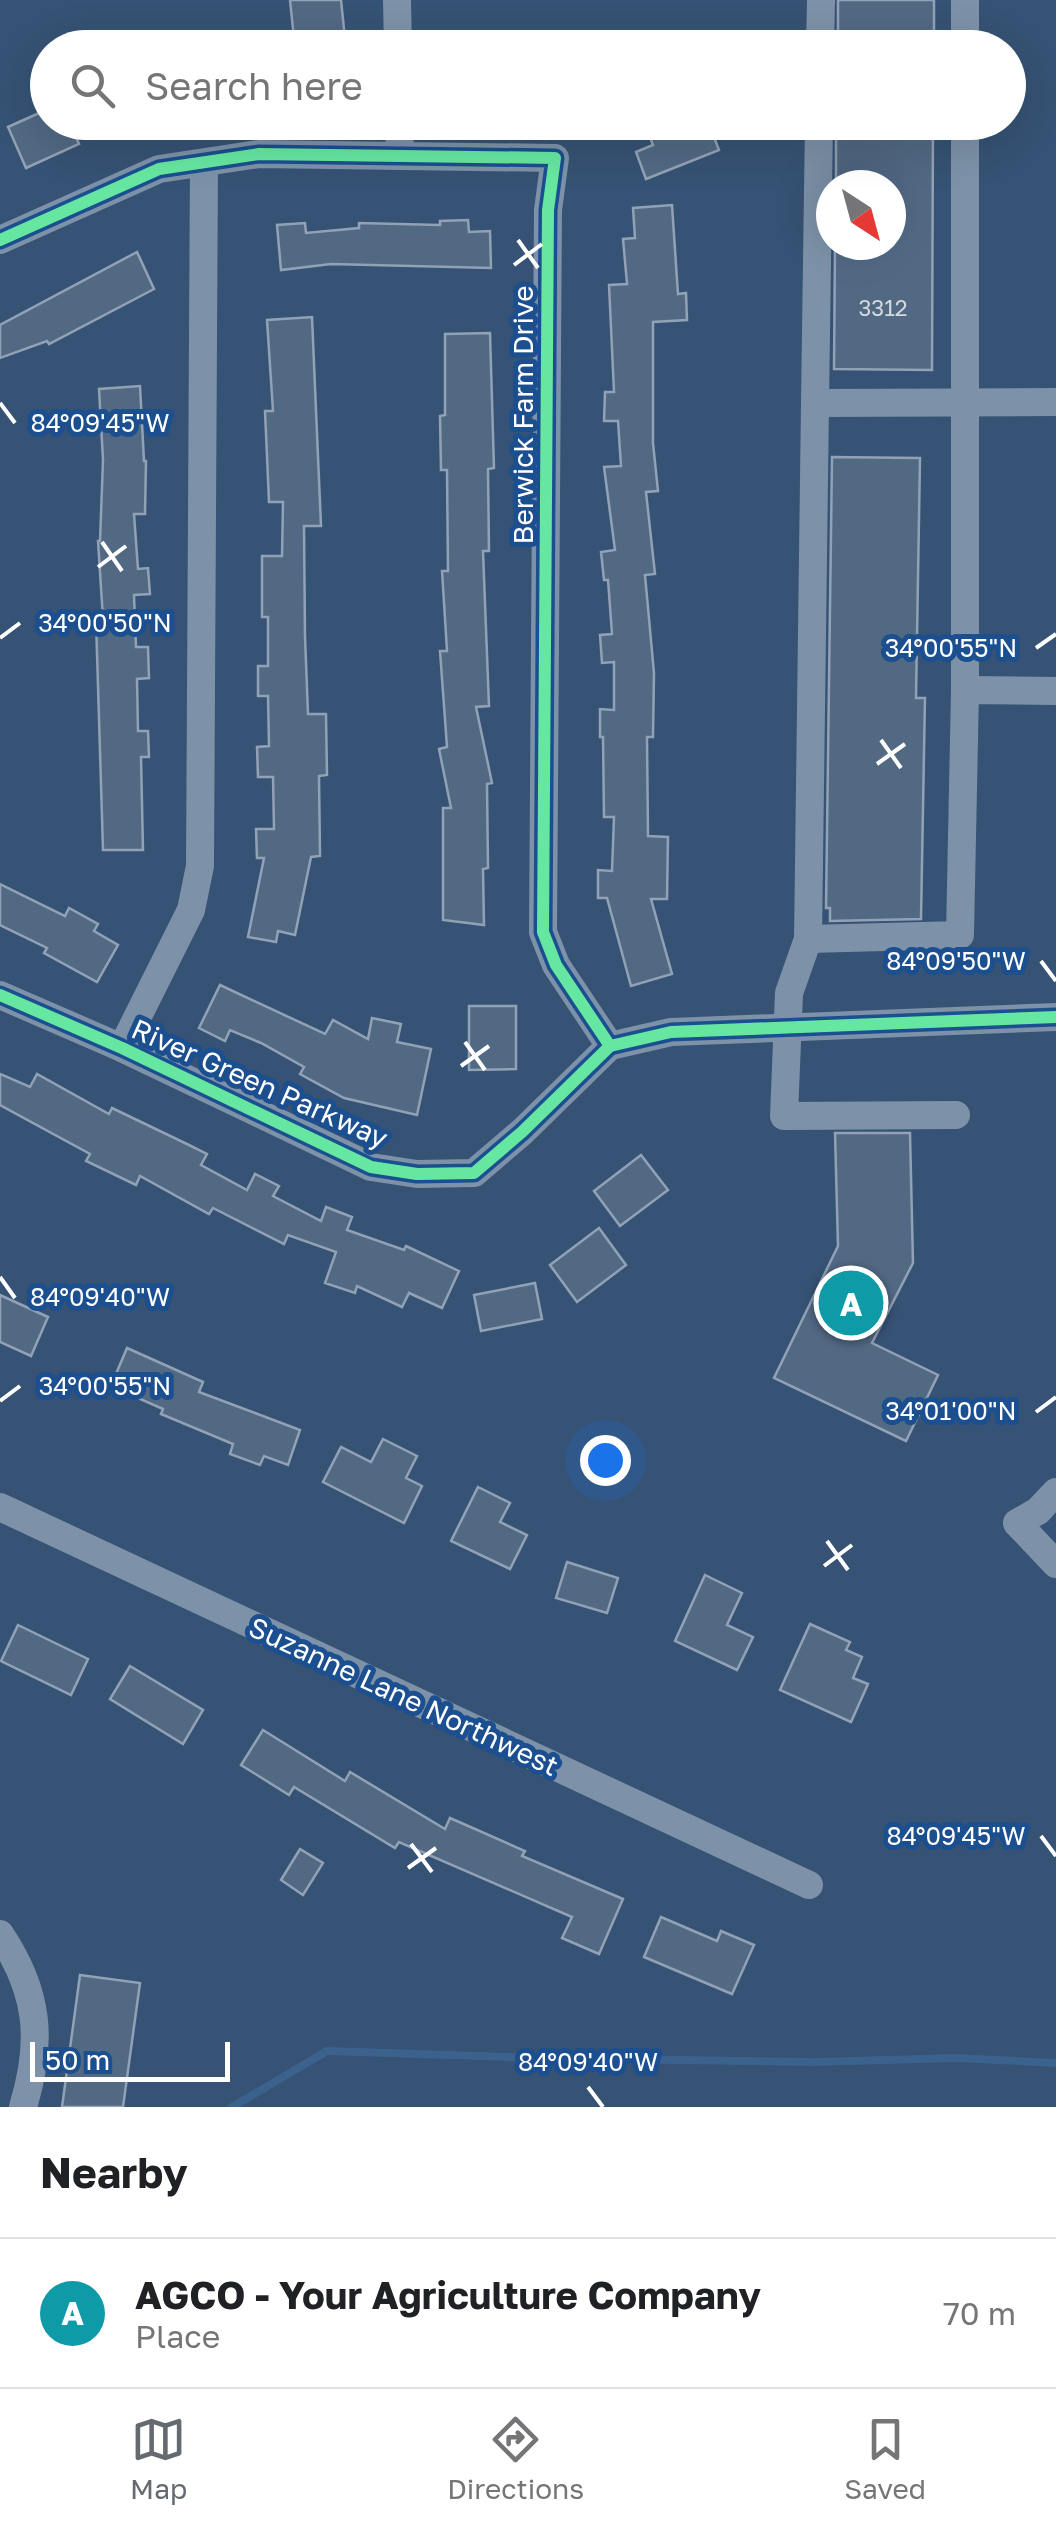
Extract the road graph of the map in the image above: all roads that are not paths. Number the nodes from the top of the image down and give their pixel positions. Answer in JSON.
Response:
{"nodes":[{"id":1,"x":397,"y":0,"type":"edge"},
{"id":2,"x":821,"y":0,"type":"edge"},
{"id":3,"x":965,"y":0,"type":"edge"},
{"id":4,"x":398,"y":30,"type":"edge"},
{"id":5,"x":820,"y":30,"type":"edge"},
{"id":6,"x":965,"y":30,"type":"edge"},
{"id":7,"x":400,"y":140,"type":"edge"},
{"id":8,"x":819,"y":140,"type":"edge"},
{"id":9,"x":965,"y":140,"type":"edge"},
{"id":10,"x":400,"y":155,"type":"junction"},
{"id":11,"x":204,"y":164,"type":"junction"},
{"id":12,"x":0,"y":240,"type":"edge"},
{"id":13,"x":965,"y":401,"type":"junction"},
{"id":14,"x":814,"y":402,"type":"junction"},
{"id":15,"x":1056,"y":402,"type":"edge"},
{"id":16,"x":965,"y":690,"type":"junction"},
{"id":17,"x":1056,"y":691,"type":"edge"},
{"id":18,"x":808,"y":939,"type":"junction"},
{"id":19,"x":0,"y":995,"type":"edge"},
{"id":20,"x":1056,"y":1017,"type":"edge"},
{"id":21,"x":786,"y":1026,"type":"junction"},
{"id":22,"x":610,"y":1046,"type":"junction"},
{"id":23,"x":122,"y":1048,"type":"junction"},
{"id":24,"x":956,"y":1115,"type":"dead end"},
{"id":25,"x":1056,"y":1492,"type":"edge"},
{"id":26,"x":0,"y":1507,"type":"edge"},
{"id":27,"x":1056,"y":1564,"type":"edge"},
{"id":28,"x":809,"y":1885,"type":"dead end"},
{"id":29,"x":0,"y":1934,"type":"edge"},
{"id":30,"x":22,"y":2107,"type":"edge"}],
"edges":[{"from":1,"to":4,"type":"street"},
{"from":2,"to":5,"type":"street"},
{"from":3,"to":6,"type":"street"},
{"from":7,"to":10,"type":"street"},
{"from":8,"to":14,"type":"street"},
{"from":9,"to":13,"type":"street"},
{"from":10,"to":11,"type":"street","name":"Berwick Farm Drive"},
{"from":10,"to":22,"type":"street","name":"Berwick Farm Drive"},
{"from":11,"to":12,"type":"street","name":"Berwick Farm Drive"},
{"from":11,"to":23,"type":"street"},
{"from":13,"to":14,"type":"street"},
{"from":13,"to":15,"type":"street"},
{"from":13,"to":16,"type":"street"},
{"from":14,"to":18,"type":"street"},
{"from":16,"to":17,"type":"street"},
{"from":16,"to":18,"type":"street"},
{"from":18,"to":21,"type":"street"},
{"from":19,"to":23,"type":"street","name":"River Green Parkway"},
{"from":20,"to":21,"type":"street"},
{"from":21,"to":22,"type":"street"},
{"from":21,"to":24,"type":"street"},
{"from":22,"to":23,"type":"street","name":"River Green Parkway"},
{"from":25,"to":27,"type":"street"},
{"from":26,"to":28,"type":"street","name":"Suzanne Lane Northwest"},
{"from":29,"to":30,"type":"street"}]}
